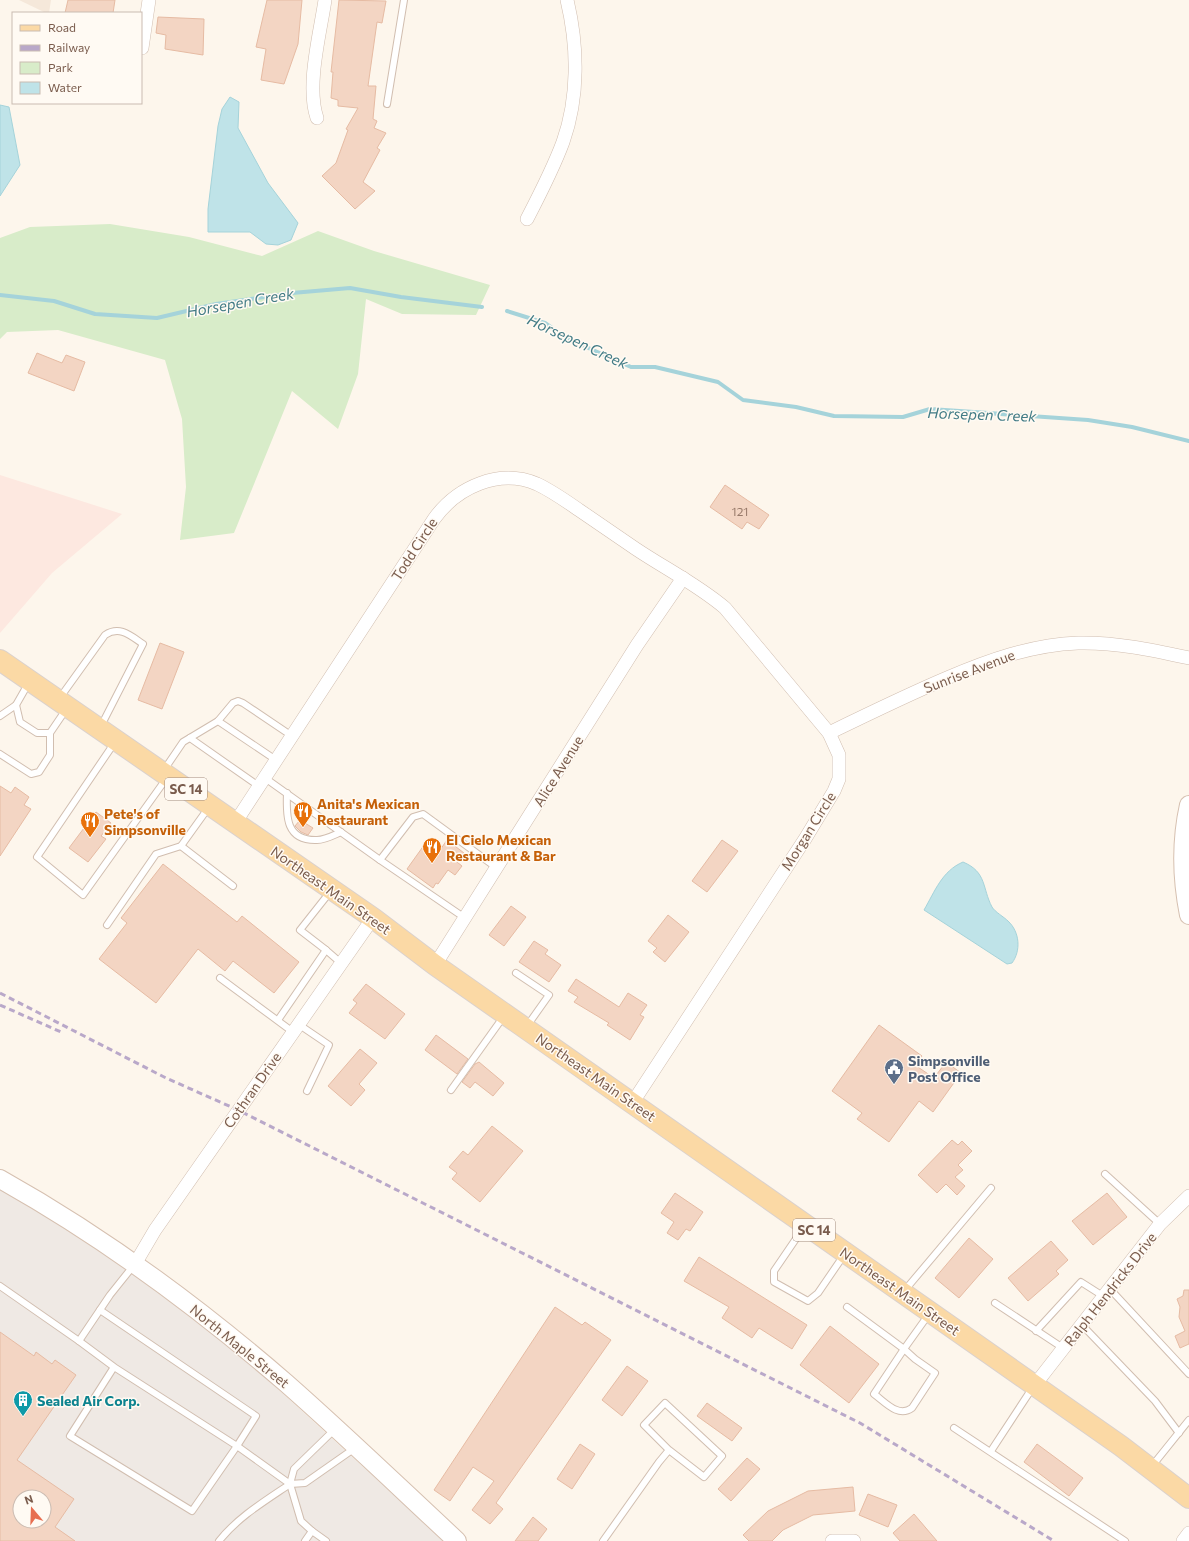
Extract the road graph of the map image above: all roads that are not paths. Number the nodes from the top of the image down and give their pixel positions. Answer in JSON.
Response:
{"nodes":[{"id":1,"x":149,"y":0,"type":"edge"},
{"id":2,"x":325,"y":0,"type":"edge"},
{"id":3,"x":404,"y":0,"type":"edge"},
{"id":4,"x":567,"y":0,"type":"edge"},
{"id":5,"x":142,"y":48,"type":"dead end"},
{"id":6,"x":387,"y":104,"type":"dead end"},
{"id":7,"x":317,"y":118,"type":"dead end"},
{"id":8,"x":527,"y":219,"type":"dead end"},
{"id":9,"x":683,"y":578,"type":"junction"},
{"id":10,"x":1189,"y":658,"type":"edge"},
{"id":11,"x":0,"y":660,"type":"edge"},
{"id":12,"x":30,"y":681,"type":"junction"},
{"id":13,"x":63,"y":704,"type":"junction"},
{"id":14,"x":16,"y":705,"type":"junction"},
{"id":15,"x":0,"y":716,"type":"edge"},
{"id":16,"x":218,"y":721,"type":"junction"},
{"id":17,"x":100,"y":729,"type":"junction"},
{"id":18,"x":50,"y":733,"type":"junction"},
{"id":19,"x":829,"y":733,"type":"junction"},
{"id":20,"x":292,"y":736,"type":"junction"},
{"id":21,"x":190,"y":738,"type":"junction"},
{"id":22,"x":116,"y":741,"type":"junction"},
{"id":23,"x":0,"y":754,"type":"edge"},
{"id":24,"x":277,"y":760,"type":"junction"},
{"id":25,"x":165,"y":775,"type":"junction"},
{"id":26,"x":263,"y":783,"type":"junction"},
{"id":27,"x":287,"y":793,"type":"junction"},
{"id":28,"x":210,"y":806,"type":"junction"},
{"id":29,"x":1189,"y":806,"type":"edge"},
{"id":30,"x":235,"y":823,"type":"junction"},
{"id":31,"x":341,"y":832,"type":"junction"},
{"id":32,"x":181,"y":846,"type":"junction"},
{"id":33,"x":380,"y":860,"type":"junction"},
{"id":34,"x":497,"y":868,"type":"junction"},
{"id":35,"x":233,"y":886,"type":"dead end"},
{"id":36,"x":331,"y":891,"type":"junction"},
{"id":37,"x":1189,"y":916,"type":"edge"},
{"id":38,"x":373,"y":918,"type":"junction"},
{"id":39,"x":465,"y":918,"type":"junction"},
{"id":40,"x":107,"y":925,"type":"dead end"},
{"id":41,"x":326,"y":950,"type":"junction"},
{"id":42,"x":341,"y":962,"type":"junction"},
{"id":43,"x":436,"y":965,"type":"junction"},
{"id":44,"x":516,"y":973,"type":"dead end"},
{"id":45,"x":220,"y":978,"type":"dead end"},
{"id":46,"x":506,"y":1013,"type":"junction"},
{"id":47,"x":278,"y":1020,"type":"junction"},
{"id":48,"x":526,"y":1027,"type":"junction"},
{"id":49,"x":296,"y":1028,"type":"junction"},
{"id":50,"x":451,"y":1090,"type":"dead end"},
{"id":51,"x":307,"y":1091,"type":"dead end"},
{"id":52,"x":632,"y":1102,"type":"junction"},
{"id":53,"x":1105,"y":1174,"type":"dead end"},
{"id":54,"x":0,"y":1179,"type":"edge"},
{"id":55,"x":990,"y":1188,"type":"dead end"},
{"id":56,"x":1189,"y":1196,"type":"edge"},
{"id":57,"x":806,"y":1224,"type":"junction"},
{"id":58,"x":1160,"y":1224,"type":"junction"},
{"id":59,"x":846,"y":1252,"type":"junction"},
{"id":60,"x":135,"y":1264,"type":"junction"},
{"id":61,"x":0,"y":1286,"type":"edge"},
{"id":62,"x":1106,"y":1292,"type":"junction"},
{"id":63,"x":903,"y":1293,"type":"junction"},
{"id":64,"x":996,"y":1303,"type":"dead end"},
{"id":65,"x":847,"y":1307,"type":"dead end"},
{"id":66,"x":100,"y":1310,"type":"junction"},
{"id":67,"x":930,"y":1312,"type":"junction"},
{"id":68,"x":1082,"y":1325,"type":"junction"},
{"id":69,"x":1036,"y":1331,"type":"junction"},
{"id":70,"x":79,"y":1341,"type":"junction"},
{"id":71,"x":904,"y":1348,"type":"junction"},
{"id":72,"x":1064,"y":1348,"type":"junction"},
{"id":73,"x":114,"y":1367,"type":"junction"},
{"id":74,"x":1189,"y":1374,"type":"edge"},
{"id":75,"x":1034,"y":1386,"type":"junction"},
{"id":76,"x":1189,"y":1420,"type":"edge"},
{"id":77,"x":954,"y":1428,"type":"dead end"},
{"id":78,"x":336,"y":1429,"type":"junction"},
{"id":79,"x":1179,"y":1433,"type":"junction"},
{"id":80,"x":237,"y":1446,"type":"junction"},
{"id":81,"x":356,"y":1448,"type":"junction"},
{"id":82,"x":669,"y":1450,"type":"junction"},
{"id":83,"x":991,"y":1451,"type":"junction"},
{"id":84,"x":1150,"y":1468,"type":"junction"},
{"id":85,"x":290,"y":1484,"type":"junction"},
{"id":86,"x":1189,"y":1498,"type":"edge"},
{"id":87,"x":312,"y":1531,"type":"junction"},
{"id":88,"x":1189,"y":1533,"type":"edge"},
{"id":89,"x":219,"y":1541,"type":"edge"},
{"id":90,"x":305,"y":1541,"type":"edge"},
{"id":91,"x":326,"y":1541,"type":"edge"},
{"id":92,"x":457,"y":1541,"type":"edge"},
{"id":93,"x":603,"y":1541,"type":"edge"},
{"id":94,"x":832,"y":1541,"type":"edge"},
{"id":95,"x":854,"y":1541,"type":"edge"},
{"id":96,"x":1124,"y":1541,"type":"edge"},
{"id":97,"x":1183,"y":1541,"type":"edge"}],
"edges":[{"from":1,"to":5,"type":"street"},
{"from":2,"to":7,"type":"street"},
{"from":3,"to":6,"type":"lane"},
{"from":4,"to":8,"type":"street"},
{"from":9,"to":19,"type":"street","name":"Morgan Circle"},
{"from":9,"to":20,"type":"street","name":"Todd Circle"},
{"from":9,"to":34,"type":"street","name":"Alice Avenue"},
{"from":10,"to":19,"type":"street","name":"Sunrise Avenue"},
{"from":11,"to":12,"type":"main road","name":"Northeast Main Street","number":"SC 14"},
{"from":12,"to":13,"type":"main road","name":"Northeast Main Street","number":"SC 14"},
{"from":12,"to":14,"type":"lane"},
{"from":13,"to":17,"type":"main road","name":"Northeast Main Street","number":"SC 14"},
{"from":13,"to":17,"type":"lane"},
{"from":13,"to":18,"type":"lane"},
{"from":14,"to":15,"type":"lane"},
{"from":14,"to":18,"type":"lane"},
{"from":16,"to":20,"type":"lane"},
{"from":16,"to":21,"type":"lane"},
{"from":16,"to":24,"type":"lane"},
{"from":17,"to":22,"type":"main road","name":"Northeast Main Street","number":"SC 14"},
{"from":18,"to":23,"type":"lane"},
{"from":19,"to":52,"type":"street","name":"Morgan Circle"},
{"from":20,"to":24,"type":"street","name":"Todd Circle"},
{"from":21,"to":25,"type":"lane"},
{"from":21,"to":26,"type":"lane"},
{"from":22,"to":25,"type":"main road","name":"Northeast Main Street","number":"SC 14"},
{"from":22,"to":25,"type":"lane"},
{"from":24,"to":26,"type":"street","name":"Todd Circle"},
{"from":25,"to":28,"type":"main road","name":"Northeast Main Street","number":"SC 14"},
{"from":26,"to":27,"type":"lane"},
{"from":26,"to":30,"type":"street","name":"Todd Circle"},
{"from":27,"to":31,"type":"lane"},
{"from":27,"to":31,"type":"lane"},
{"from":28,"to":30,"type":"main road","name":"Northeast Main Street","number":"SC 14"},
{"from":28,"to":32,"type":"lane"},
{"from":29,"to":37,"type":"street"},
{"from":30,"to":36,"type":"main road","name":"Northeast Main Street","number":"SC 14"},
{"from":31,"to":33,"type":"lane"},
{"from":32,"to":35,"type":"lane"},
{"from":32,"to":40,"type":"lane"},
{"from":33,"to":34,"type":"lane"},
{"from":33,"to":39,"type":"lane"},
{"from":34,"to":39,"type":"street","name":"Alice Avenue"},
{"from":36,"to":38,"type":"main road","name":"Northeast Main Street","number":"SC 14"},
{"from":36,"to":41,"type":"lane"},
{"from":38,"to":42,"type":"street","name":"Cothran Drive"},
{"from":38,"to":43,"type":"main road","name":"Northeast Main Street","number":"SC 14"},
{"from":39,"to":43,"type":"street","name":"Alice Avenue"},
{"from":41,"to":42,"type":"lane"},
{"from":41,"to":47,"type":"lane"},
{"from":42,"to":49,"type":"street","name":"Cothran Drive"},
{"from":43,"to":46,"type":"main road","name":"Northeast Main Street","number":"SC 14"},
{"from":44,"to":48,"type":"lane"},
{"from":45,"to":47,"type":"lane"},
{"from":46,"to":48,"type":"main road","name":"Northeast Main Street","number":"SC 14"},
{"from":46,"to":50,"type":"lane"},
{"from":47,"to":49,"type":"lane"},
{"from":48,"to":52,"type":"main road","name":"Northeast Main Street","number":"SC 14"},
{"from":49,"to":51,"type":"lane"},
{"from":49,"to":60,"type":"street","name":"Cothran Drive"},
{"from":52,"to":57,"type":"main road","name":"Northeast Main Street","number":"SC 14"},
{"from":53,"to":58,"type":"lane"},
{"from":54,"to":60,"type":"street","name":"North Maple Street"},
{"from":55,"to":63,"type":"lane"},
{"from":56,"to":58,"type":"street","name":"Ralph Hendricks Drive"},
{"from":57,"to":59,"type":"main road","name":"Northeast Main Street","number":"SC 14"},
{"from":57,"to":59,"type":"lane"},
{"from":58,"to":62,"type":"street","name":"Ralph Hendricks Drive"},
{"from":59,"to":63,"type":"main road","name":"Northeast Main Street","number":"SC 14"},
{"from":60,"to":66,"type":"lane"},
{"from":60,"to":78,"type":"street","name":"North Maple Street"},
{"from":61,"to":70,"type":"lane"},
{"from":62,"to":68,"type":"street","name":"Ralph Hendricks Drive"},
{"from":62,"to":69,"type":"lane"},
{"from":62,"to":74,"type":"lane"},
{"from":63,"to":67,"type":"main road","name":"Northeast Main Street","number":"SC 14"},
{"from":64,"to":69,"type":"lane"},
{"from":65,"to":71,"type":"lane"},
{"from":66,"to":70,"type":"lane"},
{"from":66,"to":80,"type":"lane"},
{"from":67,"to":71,"type":"lane"},
{"from":67,"to":75,"type":"main road","name":"Northeast Main Street","number":"SC 14"},
{"from":68,"to":72,"type":"street","name":"Ralph Hendricks Drive"},
{"from":68,"to":79,"type":"lane"},
{"from":69,"to":72,"type":"lane"},
{"from":70,"to":73,"type":"lane"},
{"from":71,"to":71,"type":"lane"},
{"from":72,"to":75,"type":"street","name":"Ralph Hendricks Drive"},
{"from":73,"to":80,"type":"lane"},
{"from":73,"to":80,"type":"lane"},
{"from":75,"to":83,"type":"lane"},
{"from":75,"to":84,"type":"main road","name":"Northeast Main Street","number":"SC 14"},
{"from":76,"to":79,"type":"lane"},
{"from":77,"to":83,"type":"lane"},
{"from":78,"to":81,"type":"street","name":"North Maple Street"},
{"from":78,"to":85,"type":"lane"},
{"from":79,"to":84,"type":"lane"},
{"from":80,"to":85,"type":"lane"},
{"from":81,"to":85,"type":"lane"},
{"from":81,"to":92,"type":"street","name":"North Maple Street"},
{"from":82,"to":82,"type":"lane"},
{"from":82,"to":93,"type":"lane"},
{"from":83,"to":96,"type":"lane"},
{"from":84,"to":86,"type":"main road","name":"Northeast Main Street","number":"SC 14"},
{"from":85,"to":87,"type":"lane"},
{"from":85,"to":89,"type":"lane"},
{"from":87,"to":90,"type":"lane"},
{"from":87,"to":91,"type":"lane"},
{"from":88,"to":97,"type":"street"},
{"from":94,"to":95,"type":"street"}]}
